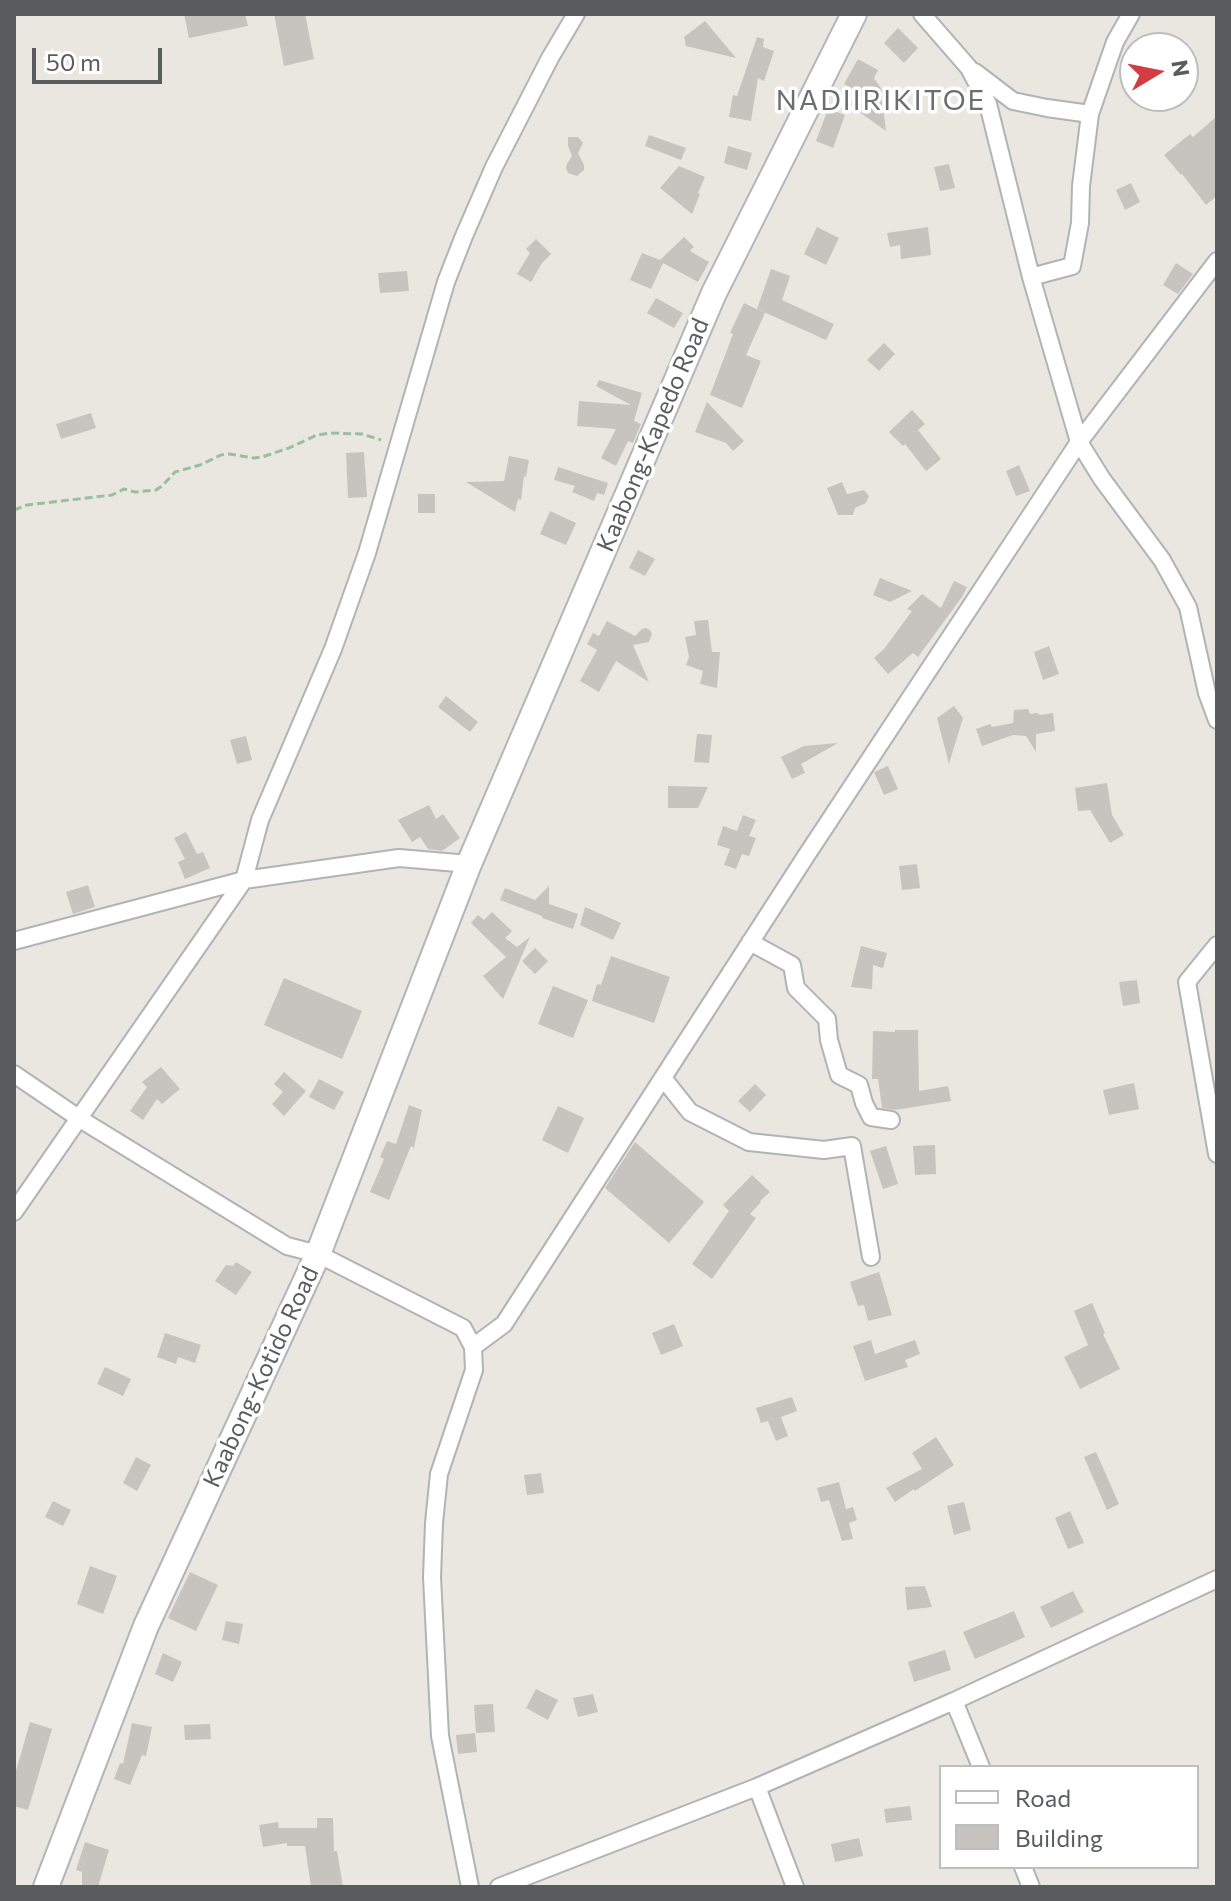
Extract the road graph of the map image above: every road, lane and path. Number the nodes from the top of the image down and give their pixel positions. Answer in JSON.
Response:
{"nodes":[{"id":1,"x":576,"y":14,"type":"edge"},
{"id":2,"x":854,"y":14,"type":"edge"},
{"id":3,"x":922,"y":14,"type":"edge"},
{"id":4,"x":1131,"y":14,"type":"edge"},
{"id":5,"x":969,"y":68,"type":"junction"},
{"id":6,"x":1090,"y":114,"type":"junction"},
{"id":7,"x":1217,"y":261,"type":"edge"},
{"id":8,"x":1031,"y":277,"type":"junction"},
{"id":9,"x":1079,"y":442,"type":"junction"},
{"id":10,"x":398,"y":446,"type":"junction"},
{"id":11,"x":14,"y":510,"type":"edge"},
{"id":12,"x":1217,"y":720,"type":"edge"},
{"id":13,"x":469,"y":864,"type":"junction"},
{"id":14,"x":244,"y":880,"type":"junction"},
{"id":15,"x":14,"y":941,"type":"edge"},
{"id":16,"x":750,"y":942,"type":"junction"},
{"id":17,"x":1217,"y":945,"type":"edge"},
{"id":18,"x":14,"y":1074,"type":"edge"},
{"id":19,"x":663,"y":1078,"type":"junction"},
{"id":20,"x":80,"y":1119,"type":"junction"},
{"id":21,"x":891,"y":1120,"type":"dead end"},
{"id":22,"x":1217,"y":1154,"type":"edge"},
{"id":23,"x":14,"y":1212,"type":"edge"},
{"id":24,"x":318,"y":1254,"type":"junction"},
{"id":25,"x":871,"y":1257,"type":"dead end"},
{"id":26,"x":473,"y":1347,"type":"junction"},
{"id":27,"x":1217,"y":1579,"type":"edge"},
{"id":28,"x":954,"y":1701,"type":"junction"},
{"id":29,"x":980,"y":1765,"type":"edge"},
{"id":30,"x":757,"y":1787,"type":"junction"},
{"id":31,"x":46,"y":1887,"type":"edge"},
{"id":32,"x":470,"y":1887,"type":"edge"},
{"id":33,"x":499,"y":1887,"type":"edge"},
{"id":34,"x":795,"y":1887,"type":"edge"}],
"edges":[{"from":1,"to":10,"type":"street"},
{"from":2,"to":13,"type":"main road","name":"Kaabong-Kapedo Road"},
{"from":3,"to":5,"type":"street"},
{"from":4,"to":6,"type":"street"},
{"from":5,"to":6,"type":"street"},
{"from":5,"to":8,"type":"street"},
{"from":6,"to":8,"type":"street"},
{"from":7,"to":9,"type":"street"},
{"from":8,"to":9,"type":"street"},
{"from":9,"to":12,"type":"street"},
{"from":9,"to":16,"type":"street"},
{"from":10,"to":11,"type":"path"},
{"from":10,"to":14,"type":"street"},
{"from":13,"to":14,"type":"street"},
{"from":13,"to":24,"type":"main road","name":"Kaabong-Kotido Road"},
{"from":14,"to":15,"type":"street"},
{"from":14,"to":20,"type":"street"},
{"from":16,"to":19,"type":"street"},
{"from":16,"to":21,"type":"street"},
{"from":17,"to":22,"type":"street"},
{"from":18,"to":20,"type":"street"},
{"from":19,"to":25,"type":"street"},
{"from":19,"to":26,"type":"street"},
{"from":20,"to":23,"type":"street"},
{"from":20,"to":24,"type":"street"},
{"from":24,"to":26,"type":"street"},
{"from":24,"to":31,"type":"main road","name":"Kaabong-Kotido Road"},
{"from":26,"to":32,"type":"street"},
{"from":27,"to":28,"type":"street"},
{"from":28,"to":29,"type":"street"},
{"from":28,"to":30,"type":"street"},
{"from":30,"to":33,"type":"street"},
{"from":30,"to":34,"type":"street"}]}
